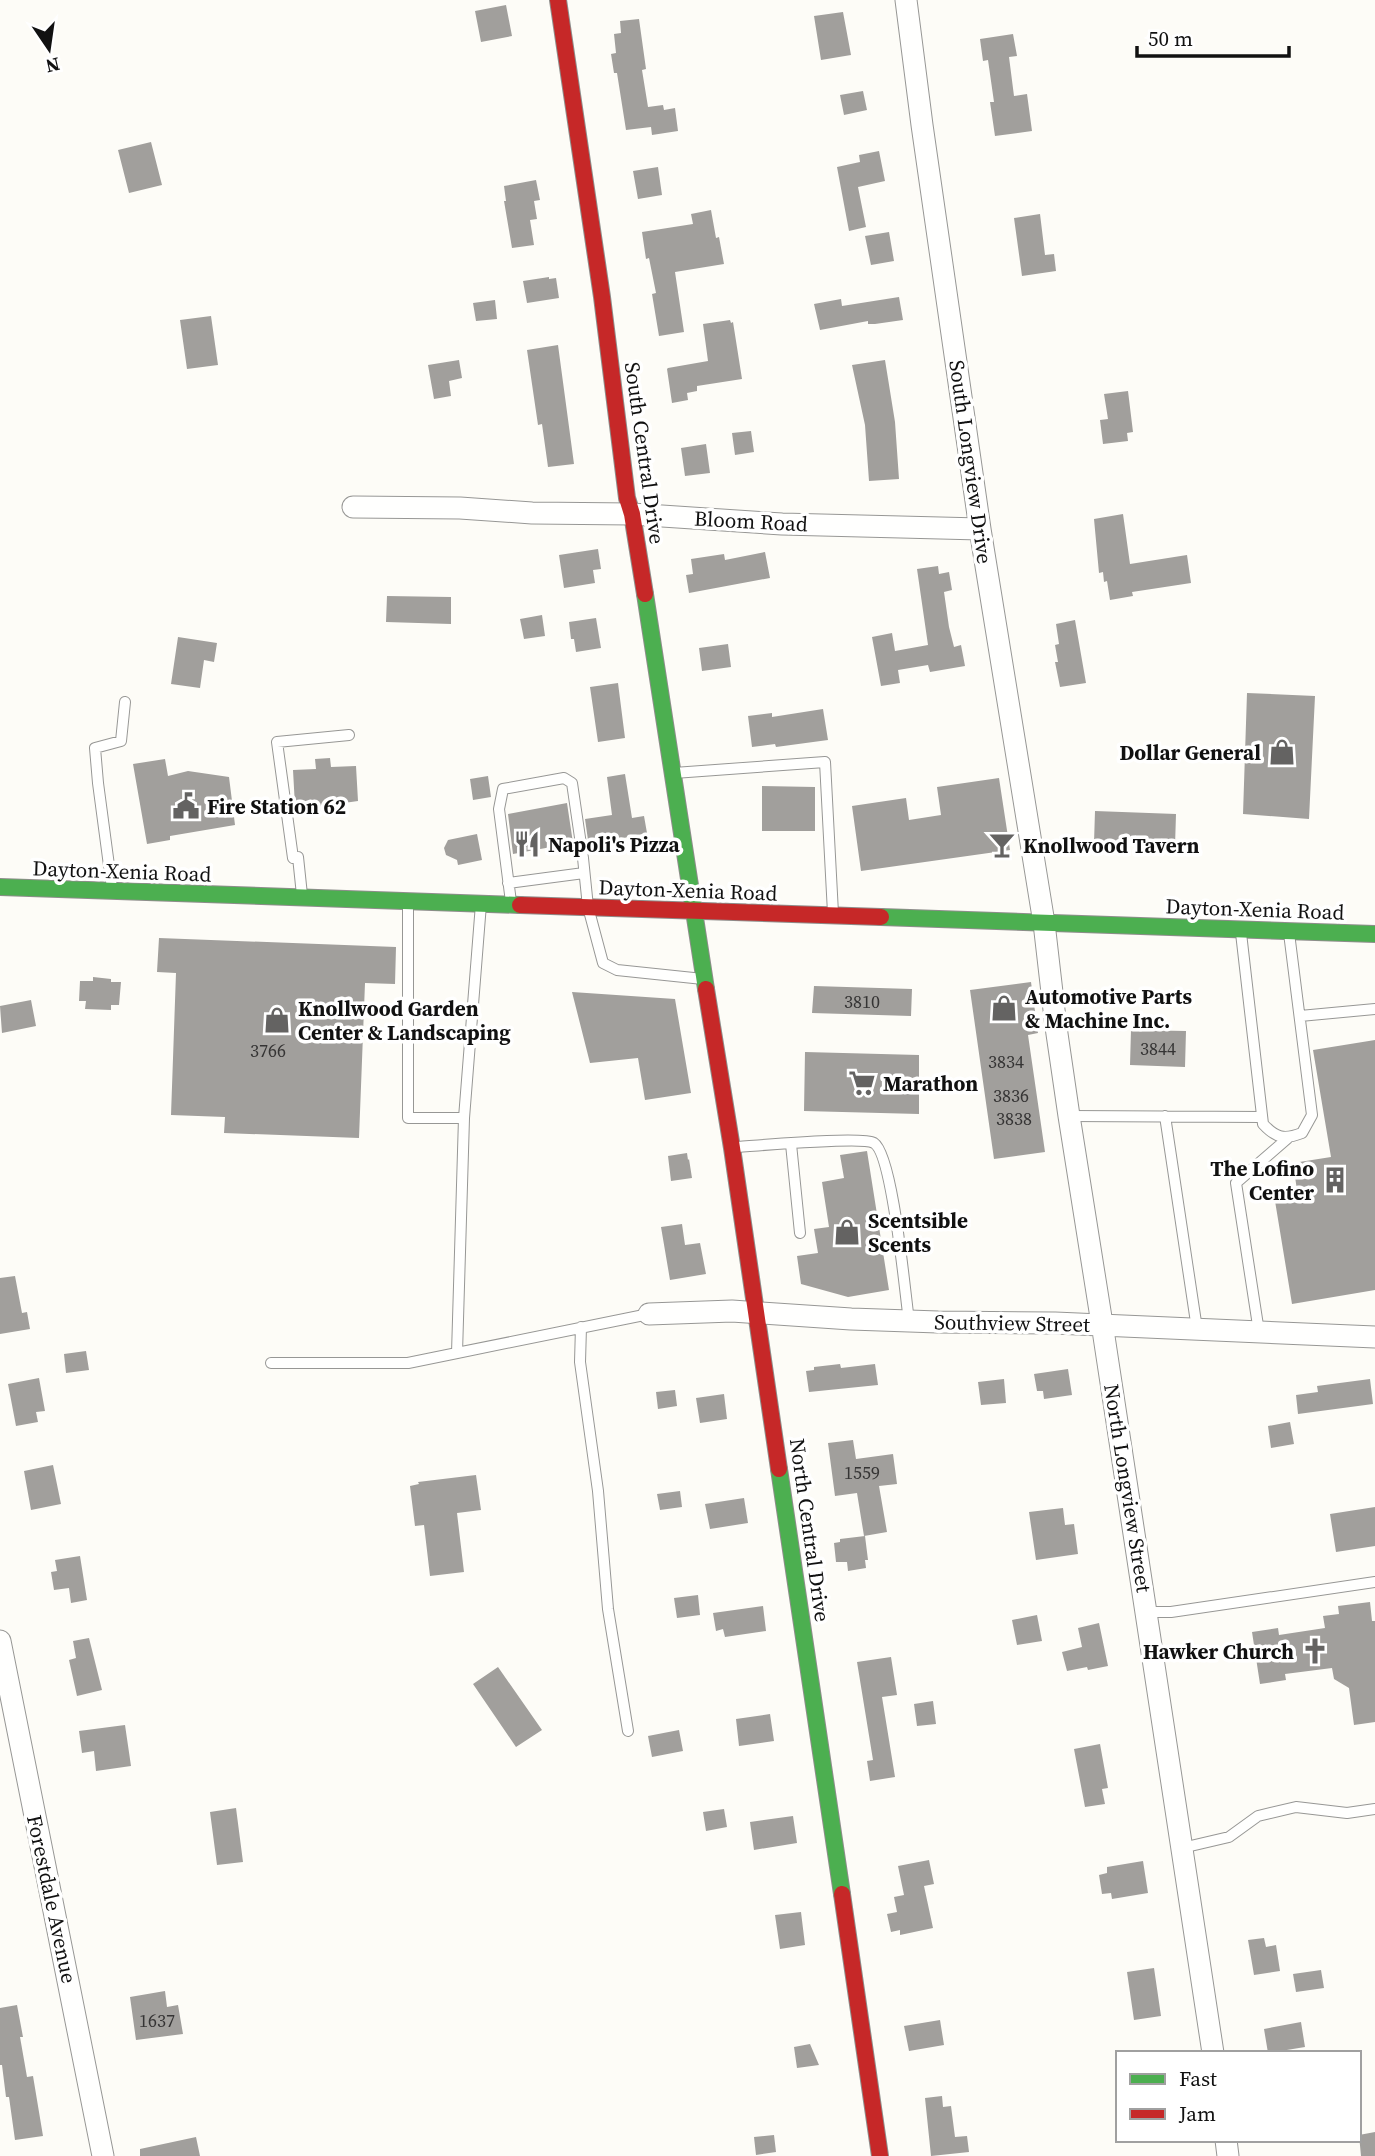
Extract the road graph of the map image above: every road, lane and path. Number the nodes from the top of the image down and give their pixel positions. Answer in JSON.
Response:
{"nodes":[{"id":1,"x":558,"y":0,"type":"edge"},
{"id":2,"x":906,"y":0,"type":"edge"},
{"id":3,"x":353,"y":507,"type":"dead end"},
{"id":4,"x":632,"y":514,"type":"junction"},
{"id":5,"x":980,"y":529,"type":"junction"},
{"id":6,"x":125,"y":702,"type":"dead end"},
{"id":7,"x":349,"y":735,"type":"dead end"},
{"id":8,"x":673,"y":773,"type":"junction"},
{"id":9,"x":584,"y":873,"type":"junction"},
{"id":10,"x":508,"y":883,"type":"junction"},
{"id":11,"x":0,"y":887,"type":"edge"},
{"id":12,"x":113,"y":891,"type":"junction"},
{"id":13,"x":303,"y":898,"type":"junction"},
{"id":14,"x":408,"y":901,"type":"junction"},
{"id":15,"x":481,"y":904,"type":"junction"},
{"id":16,"x":511,"y":905,"type":"junction"},
{"id":17,"x":588,"y":908,"type":"junction"},
{"id":18,"x":693,"y":911,"type":"junction"},
{"id":19,"x":833,"y":916,"type":"junction"},
{"id":20,"x":1044,"y":923,"type":"junction"},
{"id":21,"x":1241,"y":930,"type":"junction"},
{"id":22,"x":1289,"y":932,"type":"junction"},
{"id":23,"x":1375,"y":934,"type":"edge"},
{"id":24,"x":704,"y":979,"type":"junction"},
{"id":25,"x":1375,"y":1009,"type":"edge"},
{"id":26,"x":1300,"y":1016,"type":"junction"},
{"id":27,"x":1069,"y":1116,"type":"junction"},
{"id":28,"x":1165,"y":1116,"type":"junction"},
{"id":29,"x":1262,"y":1117,"type":"junction"},
{"id":30,"x":464,"y":1118,"type":"junction"},
{"id":31,"x":1288,"y":1138,"type":"junction"},
{"id":32,"x":791,"y":1144,"type":"junction"},
{"id":33,"x":732,"y":1148,"type":"junction"},
{"id":34,"x":800,"y":1233,"type":"dead end"},
{"id":35,"x":757,"y":1313,"type":"junction"},
{"id":36,"x":649,"y":1314,"type":"joint"},
{"id":37,"x":909,"y":1321,"type":"junction"},
{"id":38,"x":1102,"y":1325,"type":"junction"},
{"id":39,"x":581,"y":1327,"type":"junction"},
{"id":40,"x":1196,"y":1329,"type":"junction"},
{"id":41,"x":1259,"y":1332,"type":"junction"},
{"id":42,"x":1375,"y":1337,"type":"edge"},
{"id":43,"x":457,"y":1353,"type":"junction"},
{"id":44,"x":271,"y":1363,"type":"dead end"},
{"id":45,"x":1375,"y":1582,"type":"edge"},
{"id":46,"x":1147,"y":1612,"type":"junction"},
{"id":47,"x":0,"y":1641,"type":"edge"},
{"id":48,"x":628,"y":1731,"type":"dead end"},
{"id":49,"x":1375,"y":1809,"type":"edge"},
{"id":50,"x":1182,"y":1847,"type":"junction"},
{"id":51,"x":1213,"y":2051,"type":"edge"},
{"id":52,"x":103,"y":2156,"type":"edge"},
{"id":53,"x":880,"y":2156,"type":"edge"}],
"edges":[{"from":1,"to":4,"type":"street","name":"South Central Drive"},
{"from":2,"to":5,"type":"street","name":"South Longview Drive"},
{"from":3,"to":4,"type":"street","name":"Bloom Road"},
{"from":4,"to":5,"type":"street","name":"Bloom Road"},
{"from":4,"to":8,"type":"street","name":"South Central Drive"},
{"from":5,"to":20,"type":"street","name":"South Longview Drive"},
{"from":6,"to":12,"type":"lane"},
{"from":7,"to":13,"type":"lane"},
{"from":8,"to":18,"type":"street","name":"South Central Drive"},
{"from":8,"to":19,"type":"lane"},
{"from":9,"to":10,"type":"lane"},
{"from":9,"to":10,"type":"lane"},
{"from":9,"to":17,"type":"lane"},
{"from":10,"to":16,"type":"lane"},
{"from":11,"to":12,"type":"street","name":"Dayton-Xenia Road"},
{"from":12,"to":13,"type":"street","name":"Dayton-Xenia Road"},
{"from":13,"to":14,"type":"street","name":"Dayton-Xenia Road"},
{"from":14,"to":15,"type":"street","name":"Dayton-Xenia Road"},
{"from":14,"to":30,"type":"lane"},
{"from":15,"to":16,"type":"street","name":"Dayton-Xenia Road"},
{"from":15,"to":30,"type":"lane"},
{"from":16,"to":17,"type":"street","name":"Dayton-Xenia Road"},
{"from":17,"to":18,"type":"street","name":"Dayton-Xenia Road"},
{"from":17,"to":24,"type":"lane"},
{"from":18,"to":19,"type":"street","name":"Dayton-Xenia Road"},
{"from":18,"to":24,"type":"street","name":"North Central Drive"},
{"from":19,"to":20,"type":"street","name":"Dayton-Xenia Road"},
{"from":20,"to":21,"type":"street","name":"Dayton-Xenia Road"},
{"from":20,"to":27,"type":"street","name":"North Longview Street"},
{"from":21,"to":22,"type":"street","name":"Dayton-Xenia Road"},
{"from":21,"to":29,"type":"lane"},
{"from":22,"to":23,"type":"street","name":"Dayton-Xenia Road"},
{"from":22,"to":26,"type":"lane"},
{"from":24,"to":33,"type":"street","name":"North Central Drive"},
{"from":25,"to":26,"type":"lane"},
{"from":26,"to":31,"type":"lane"},
{"from":27,"to":28,"type":"lane"},
{"from":27,"to":38,"type":"street","name":"North Longview Street"},
{"from":28,"to":29,"type":"lane"},
{"from":28,"to":40,"type":"lane"},
{"from":29,"to":31,"type":"lane"},
{"from":30,"to":43,"type":"lane"},
{"from":31,"to":41,"type":"lane"},
{"from":32,"to":33,"type":"lane"},
{"from":32,"to":34,"type":"lane"},
{"from":32,"to":37,"type":"lane"},
{"from":33,"to":35,"type":"street","name":"North Central Drive"},
{"from":35,"to":36,"type":"street","name":"Southview Street"},
{"from":35,"to":37,"type":"street","name":"Southview Street"},
{"from":35,"to":53,"type":"street","name":"North Central Drive"},
{"from":36,"to":39,"type":"lane"},
{"from":37,"to":38,"type":"street","name":"Southview Street"},
{"from":38,"to":40,"type":"street","name":"Southview Street"},
{"from":38,"to":46,"type":"street","name":"North Longview Street"},
{"from":39,"to":43,"type":"lane"},
{"from":39,"to":48,"type":"lane"},
{"from":40,"to":41,"type":"street","name":"Southview Street"},
{"from":41,"to":42,"type":"street","name":"Southview Street"},
{"from":43,"to":44,"type":"lane"},
{"from":45,"to":46,"type":"lane"},
{"from":46,"to":50,"type":"street","name":"North Longview Street"},
{"from":47,"to":52,"type":"street","name":"Forestdale Avenue"},
{"from":49,"to":50,"type":"lane"},
{"from":50,"to":51,"type":"street","name":"North Longview Street"}]}
